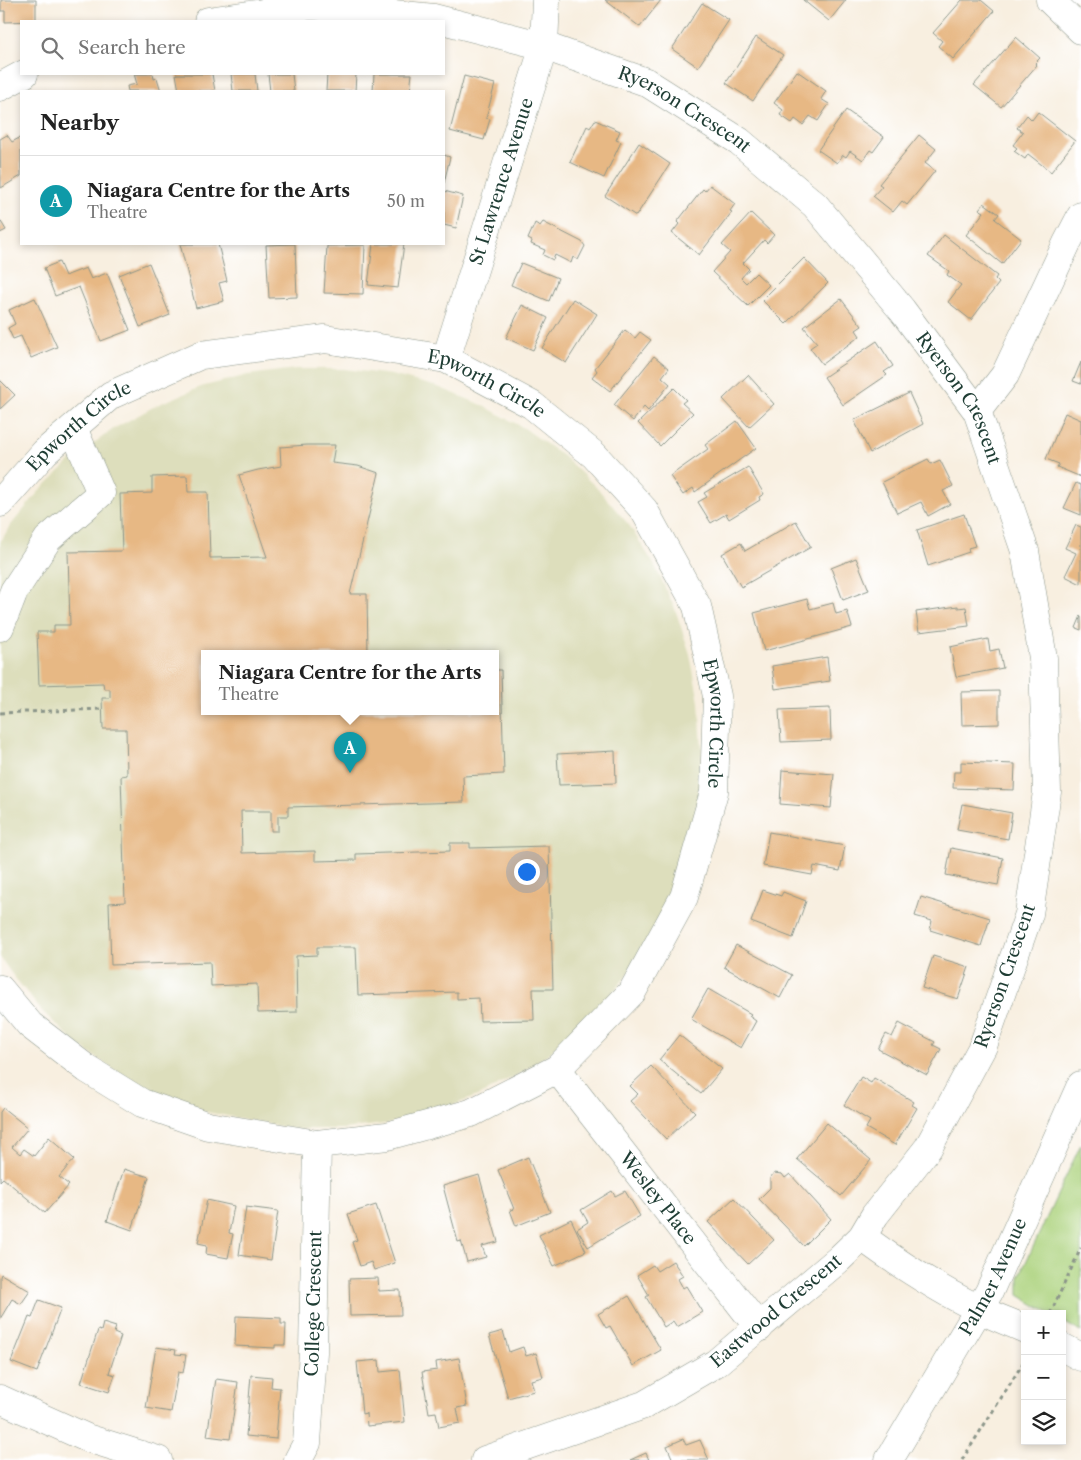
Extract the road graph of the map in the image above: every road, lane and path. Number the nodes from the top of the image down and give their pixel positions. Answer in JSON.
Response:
{"nodes":[{"id":1,"x":546,"y":0,"type":"edge"},
{"id":2,"x":1050,"y":0,"type":"edge"},
{"id":3,"x":215,"y":20,"type":"edge"},
{"id":4,"x":442,"y":20,"type":"edge"},
{"id":5,"x":445,"y":21,"type":"edge"},
{"id":6,"x":1081,"y":30,"type":"edge"},
{"id":7,"x":544,"y":46,"type":"junction"},
{"id":8,"x":22,"y":75,"type":"edge"},
{"id":9,"x":0,"y":87,"type":"edge"},
{"id":10,"x":1081,"y":216,"type":"edge"},
{"id":11,"x":1074,"y":246,"type":"edge"},
{"id":12,"x":446,"y":359,"type":"junction"},
{"id":13,"x":977,"y":411,"type":"junction"},
{"id":14,"x":73,"y":428,"type":"junction"},
{"id":15,"x":0,"y":503,"type":"edge"},
{"id":16,"x":0,"y":627,"type":"edge"},
{"id":17,"x":102,"y":709,"type":"dead end"},
{"id":18,"x":0,"y":713,"type":"edge"},
{"id":19,"x":0,"y":989,"type":"edge"},
{"id":20,"x":558,"y":1069,"type":"junction"},
{"id":21,"x":1081,"y":1085,"type":"edge"},
{"id":22,"x":318,"y":1144,"type":"junction"},
{"id":23,"x":862,"y":1237,"type":"junction"},
{"id":24,"x":1081,"y":1248,"type":"edge"},
{"id":25,"x":980,"y":1310,"type":"junction"},
{"id":26,"x":1052,"y":1310,"type":"edge"},
{"id":27,"x":1021,"y":1327,"type":"edge"},
{"id":28,"x":759,"y":1328,"type":"junction"},
{"id":29,"x":1066,"y":1349,"type":"edge"},
{"id":30,"x":1081,"y":1357,"type":"edge"},
{"id":31,"x":1021,"y":1366,"type":"edge"},
{"id":32,"x":0,"y":1398,"type":"edge"},
{"id":33,"x":158,"y":1460,"type":"edge"},
{"id":34,"x":298,"y":1460,"type":"edge"},
{"id":35,"x":485,"y":1460,"type":"edge"},
{"id":36,"x":889,"y":1460,"type":"edge"},
{"id":37,"x":962,"y":1460,"type":"edge"}],
"edges":[{"from":1,"to":7,"type":"street","name":"St Lawrence Avenue"},
{"from":2,"to":6,"type":"street"},
{"from":3,"to":4,"type":"street","name":"Ryerson Crescent"},
{"from":5,"to":7,"type":"street","name":"Ryerson Crescent"},
{"from":7,"to":12,"type":"street","name":"St Lawrence Avenue"},
{"from":7,"to":13,"type":"street","name":"Ryerson Crescent"},
{"from":8,"to":9,"type":"street"},
{"from":10,"to":11,"type":"street"},
{"from":11,"to":13,"type":"street"},
{"from":12,"to":14,"type":"street","name":"Epworth Circle"},
{"from":12,"to":20,"type":"street","name":"Epworth Circle"},
{"from":13,"to":23,"type":"street","name":"Ryerson Crescent"},
{"from":14,"to":15,"type":"street","name":"Epworth Circle"},
{"from":14,"to":16,"type":"street"},
{"from":17,"to":18,"type":"path"},
{"from":19,"to":22,"type":"street","name":"Epworth Circle"},
{"from":20,"to":22,"type":"street","name":"Epworth Circle"},
{"from":20,"to":28,"type":"street","name":"Wesley Place"},
{"from":21,"to":25,"type":"street","name":"Palmer Avenue"},
{"from":22,"to":34,"type":"street","name":"College Crescent"},
{"from":23,"to":25,"type":"street"},
{"from":23,"to":28,"type":"street","name":"Eastwood Crescent"},
{"from":24,"to":26,"type":"path"},
{"from":25,"to":27,"type":"street"},
{"from":25,"to":36,"type":"street","name":"Palmer Avenue"},
{"from":28,"to":35,"type":"street","name":"Eastwood Crescent"},
{"from":29,"to":30,"type":"street"},
{"from":31,"to":37,"type":"path"},
{"from":32,"to":33,"type":"street"}]}
